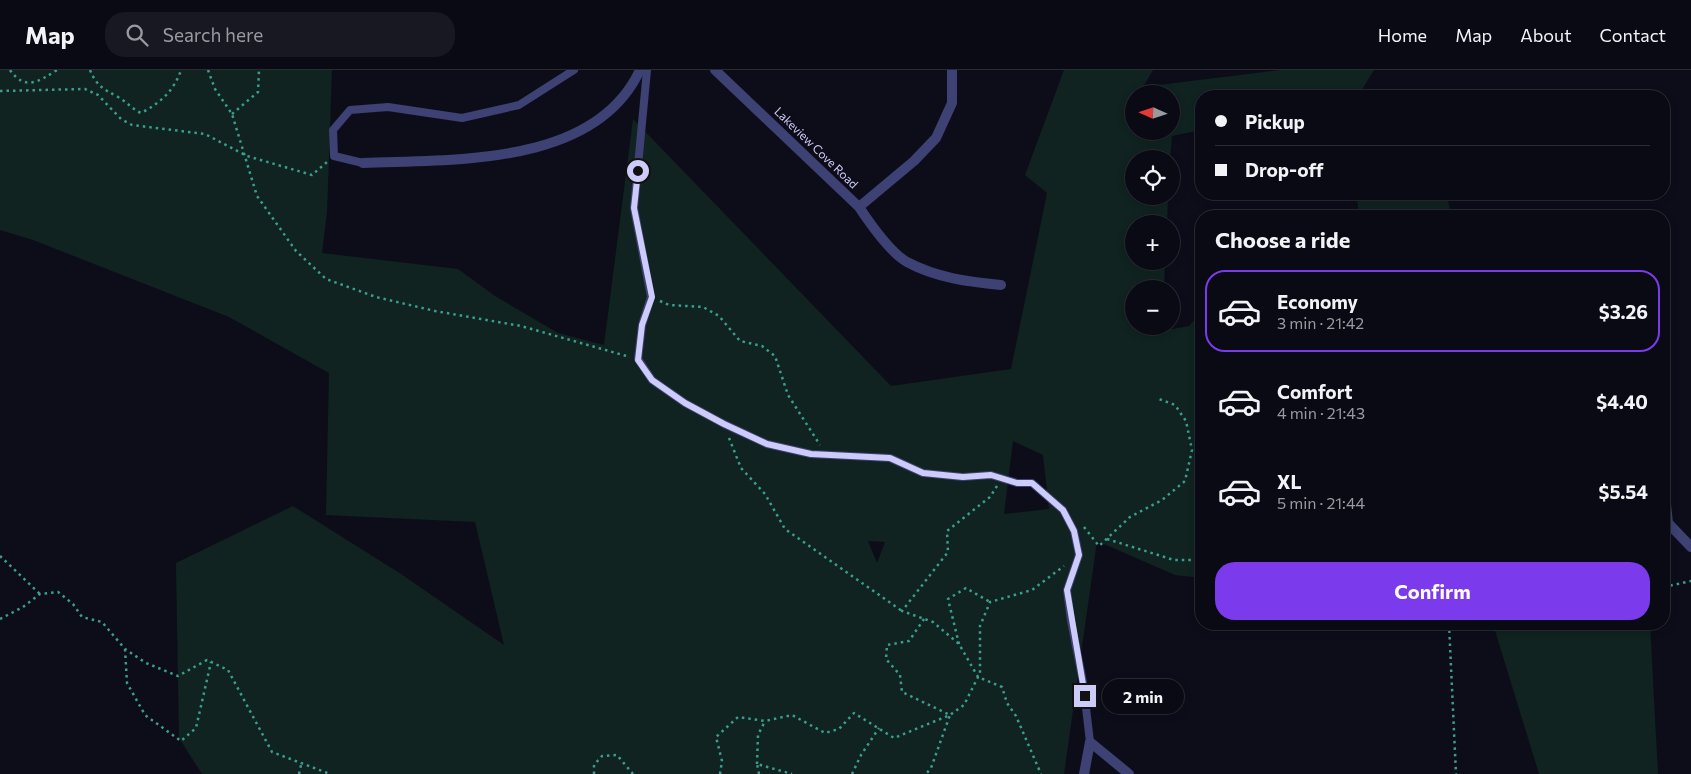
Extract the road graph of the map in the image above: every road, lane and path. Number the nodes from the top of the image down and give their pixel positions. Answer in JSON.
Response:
{"nodes":[{"id":1,"x":10,"y":70,"type":"edge"},
{"id":2,"x":57,"y":70,"type":"edge"},
{"id":3,"x":90,"y":70,"type":"edge"},
{"id":4,"x":181,"y":70,"type":"edge"},
{"id":5,"x":208,"y":70,"type":"edge"},
{"id":6,"x":259,"y":70,"type":"edge"},
{"id":7,"x":574,"y":70,"type":"edge"},
{"id":8,"x":640,"y":70,"type":"edge"},
{"id":9,"x":648,"y":70,"type":"edge"},
{"id":10,"x":715,"y":70,"type":"edge"},
{"id":11,"x":952,"y":70,"type":"edge"},
{"id":12,"x":0,"y":91,"type":"edge"},
{"id":13,"x":232,"y":114,"type":"junction"},
{"id":14,"x":246,"y":156,"type":"junction"},
{"id":15,"x":334,"y":156,"type":"junction"},
{"id":16,"x":364,"y":163,"type":"joint"},
{"id":17,"x":859,"y":207,"type":"junction"},
{"id":18,"x":1001,"y":285,"type":"dead end"},
{"id":19,"x":652,"y":297,"type":"junction"},
{"id":20,"x":638,"y":360,"type":"junction"},
{"id":21,"x":1159,"y":399,"type":"dead end"},
{"id":22,"x":724,"y":424,"type":"junction"},
{"id":23,"x":827,"y":455,"type":"junction"},
{"id":24,"x":1001,"y":478,"type":"junction"},
{"id":25,"x":1067,"y":518,"type":"junction"},
{"id":26,"x":1670,"y":524,"type":"edge"},
{"id":27,"x":1107,"y":539,"type":"junction"},
{"id":28,"x":1691,"y":547,"type":"edge"},
{"id":29,"x":1079,"y":555,"type":"junction"},
{"id":30,"x":0,"y":556,"type":"edge"},
{"id":31,"x":1195,"y":560,"type":"edge"},
{"id":32,"x":1691,"y":581,"type":"edge"},
{"id":33,"x":1670,"y":586,"type":"edge"},
{"id":34,"x":40,"y":594,"type":"junction"},
{"id":35,"x":990,"y":602,"type":"junction"},
{"id":36,"x":902,"y":611,"type":"junction"},
{"id":37,"x":0,"y":619,"type":"edge"},
{"id":38,"x":924,"y":619,"type":"junction"},
{"id":39,"x":1449,"y":630,"type":"edge"},
{"id":40,"x":959,"y":644,"type":"junction"},
{"id":41,"x":125,"y":649,"type":"junction"},
{"id":42,"x":211,"y":661,"type":"junction"},
{"id":43,"x":978,"y":677,"type":"junction"},
{"id":44,"x":950,"y":715,"type":"junction"},
{"id":45,"x":765,"y":721,"type":"junction"},
{"id":46,"x":879,"y":728,"type":"junction"},
{"id":47,"x":1090,"y":742,"type":"junction"},
{"id":48,"x":757,"y":764,"type":"junction"},
{"id":49,"x":301,"y":765,"type":"junction"},
{"id":50,"x":931,"y":768,"type":"junction"},
{"id":51,"x":299,"y":774,"type":"edge"},
{"id":52,"x":330,"y":774,"type":"edge"},
{"id":53,"x":594,"y":774,"type":"edge"},
{"id":54,"x":633,"y":774,"type":"edge"},
{"id":55,"x":720,"y":774,"type":"edge"},
{"id":56,"x":759,"y":774,"type":"edge"},
{"id":57,"x":792,"y":774,"type":"edge"},
{"id":58,"x":852,"y":774,"type":"edge"},
{"id":59,"x":926,"y":774,"type":"edge"},
{"id":60,"x":931,"y":774,"type":"edge"},
{"id":61,"x":1041,"y":774,"type":"edge"},
{"id":62,"x":1084,"y":774,"type":"edge"},
{"id":63,"x":1129,"y":774,"type":"edge"},
{"id":64,"x":1456,"y":774,"type":"edge"}],
"edges":[{"from":1,"to":2,"type":"path"},
{"from":3,"to":4,"type":"path"},
{"from":5,"to":13,"type":"path"},
{"from":6,"to":13,"type":"path"},
{"from":7,"to":15,"type":"lane"},
{"from":8,"to":16,"type":"street"},
{"from":9,"to":19,"type":"lane"},
{"from":10,"to":17,"type":"street","name":"Lakeview Cove Road"},
{"from":11,"to":17,"type":"street","name":"Lakeview Cove Road"},
{"from":12,"to":14,"type":"path"},
{"from":13,"to":14,"type":"path"},
{"from":14,"to":15,"type":"path"},
{"from":14,"to":20,"type":"path"},
{"from":15,"to":16,"type":"lane"},
{"from":17,"to":18,"type":"street"},
{"from":19,"to":20,"type":"lane"},
{"from":19,"to":23,"type":"path"},
{"from":20,"to":22,"type":"lane"},
{"from":21,"to":27,"type":"path"},
{"from":22,"to":23,"type":"lane"},
{"from":22,"to":36,"type":"path"},
{"from":23,"to":24,"type":"lane"},
{"from":24,"to":25,"type":"lane"},
{"from":24,"to":36,"type":"path"},
{"from":25,"to":27,"type":"path"},
{"from":25,"to":29,"type":"lane"},
{"from":26,"to":28,"type":"street"},
{"from":27,"to":31,"type":"path"},
{"from":29,"to":35,"type":"path"},
{"from":29,"to":47,"type":"lane"},
{"from":30,"to":34,"type":"path"},
{"from":32,"to":33,"type":"path"},
{"from":34,"to":37,"type":"path"},
{"from":34,"to":41,"type":"path"},
{"from":35,"to":40,"type":"path"},
{"from":35,"to":43,"type":"path"},
{"from":36,"to":38,"type":"path"},
{"from":38,"to":40,"type":"path"},
{"from":38,"to":44,"type":"path"},
{"from":39,"to":64,"type":"path"},
{"from":40,"to":43,"type":"path"},
{"from":41,"to":42,"type":"path"},
{"from":41,"to":42,"type":"path"},
{"from":42,"to":49,"type":"path"},
{"from":43,"to":44,"type":"path"},
{"from":43,"to":61,"type":"path"},
{"from":44,"to":46,"type":"path"},
{"from":44,"to":50,"type":"path"},
{"from":45,"to":46,"type":"path"},
{"from":45,"to":48,"type":"path"},
{"from":45,"to":55,"type":"path"},
{"from":46,"to":58,"type":"path"},
{"from":47,"to":62,"type":"street"},
{"from":47,"to":63,"type":"street"},
{"from":48,"to":56,"type":"path"},
{"from":48,"to":57,"type":"path"},
{"from":49,"to":51,"type":"path"},
{"from":49,"to":52,"type":"path"},
{"from":50,"to":59,"type":"path"},
{"from":50,"to":60,"type":"path"},
{"from":53,"to":54,"type":"path"}]}
